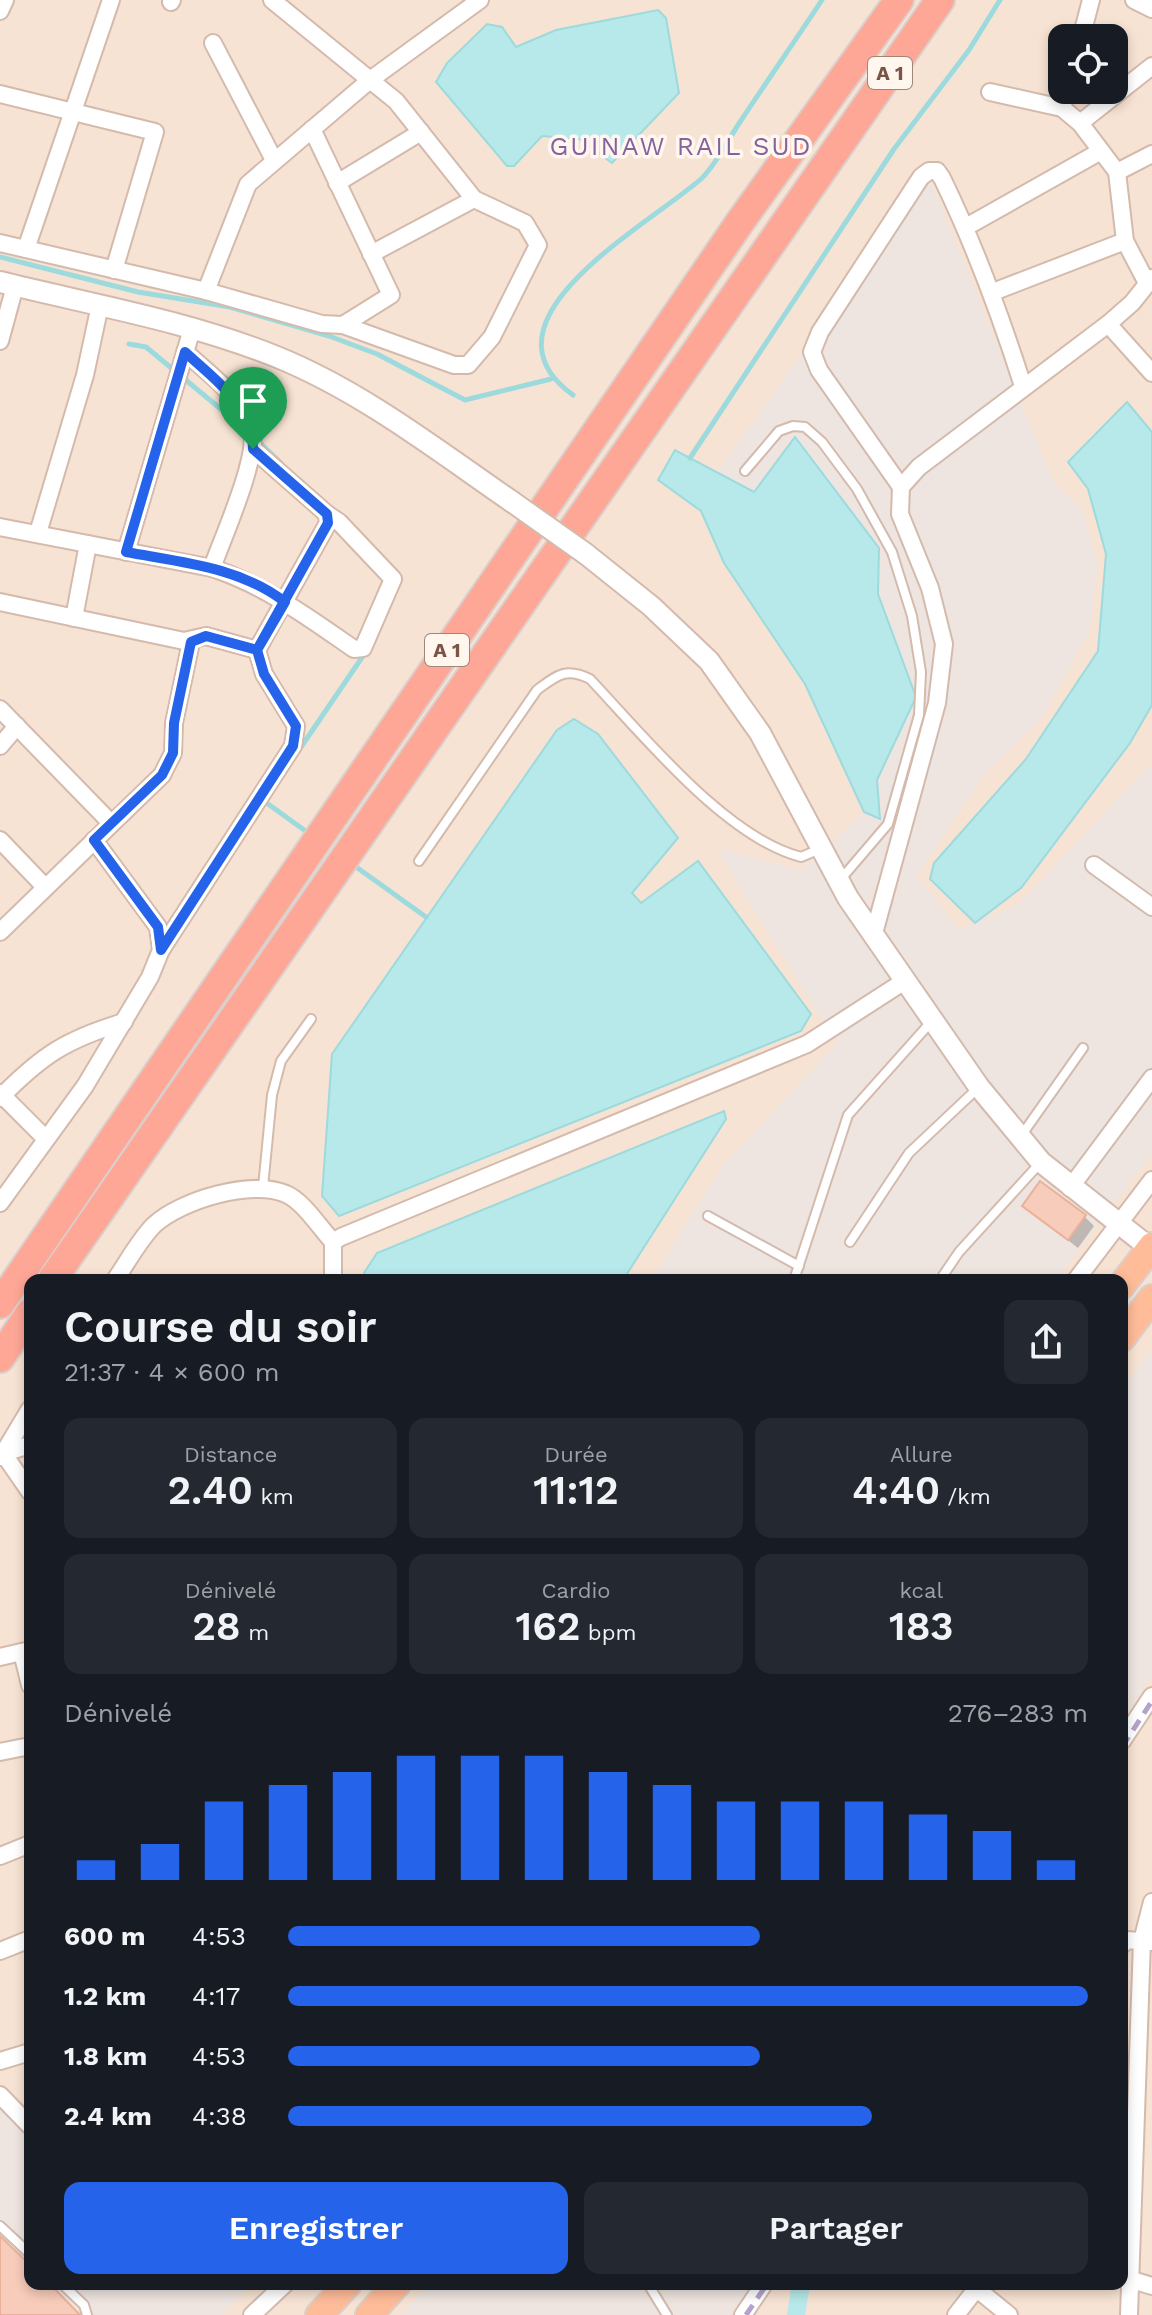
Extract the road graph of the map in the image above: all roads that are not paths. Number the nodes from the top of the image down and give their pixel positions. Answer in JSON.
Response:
{"nodes":[{"id":1,"x":5,"y":0,"type":"edge"},
{"id":2,"x":111,"y":0,"type":"edge"},
{"id":3,"x":272,"y":0,"type":"edge"},
{"id":4,"x":480,"y":0,"type":"edge"},
{"id":5,"x":891,"y":0,"type":"edge"},
{"id":6,"x":899,"y":0,"type":"edge"},
{"id":7,"x":940,"y":0,"type":"edge"},
{"id":8,"x":1091,"y":0,"type":"edge"},
{"id":9,"x":1134,"y":0,"type":"edge"},
{"id":10,"x":1152,"y":9,"type":"edge"},
{"id":11,"x":0,"y":11,"type":"edge"},
{"id":12,"x":1085,"y":24,"type":"edge"},
{"id":13,"x":873,"y":38,"type":"junction"},
{"id":14,"x":213,"y":43,"type":"dead end"},
{"id":15,"x":1152,"y":66,"type":"edge"},
{"id":16,"x":370,"y":80,"type":"junction"},
{"id":17,"x":990,"y":92,"type":"dead end"},
{"id":18,"x":0,"y":94,"type":"edge"},
{"id":19,"x":1063,"y":104,"type":"edge"},
{"id":20,"x":1062,"y":108,"type":"junction"},
{"id":21,"x":72,"y":114,"type":"junction"},
{"id":22,"x":1080,"y":123,"type":"junction"},
{"id":23,"x":312,"y":129,"type":"junction"},
{"id":24,"x":421,"y":132,"type":"junction"},
{"id":25,"x":1101,"y":151,"type":"junction"},
{"id":26,"x":1152,"y":154,"type":"edge"},
{"id":27,"x":274,"y":160,"type":"junction"},
{"id":28,"x":1117,"y":172,"type":"junction"},
{"id":29,"x":337,"y":183,"type":"junction"},
{"id":30,"x":474,"y":199,"type":"junction"},
{"id":31,"x":966,"y":227,"type":"junction"},
{"id":32,"x":1125,"y":241,"type":"junction"},
{"id":33,"x":0,"y":243,"type":"edge"},
{"id":34,"x":26,"y":249,"type":"junction"},
{"id":35,"x":371,"y":254,"type":"junction"},
{"id":36,"x":114,"y":270,"type":"junction"},
{"id":37,"x":1150,"y":281,"type":"edge"},
{"id":38,"x":8,"y":284,"type":"edge"},
{"id":39,"x":206,"y":291,"type":"junction"},
{"id":40,"x":993,"y":292,"type":"junction"},
{"id":41,"x":100,"y":305,"type":"junction"},
{"id":42,"x":1108,"y":324,"type":"junction"},
{"id":43,"x":343,"y":325,"type":"junction"},
{"id":44,"x":192,"y":329,"type":"junction"},
{"id":45,"x":0,"y":341,"type":"edge"},
{"id":46,"x":185,"y":352,"type":"junction"},
{"id":47,"x":1152,"y":373,"type":"edge"},
{"id":48,"x":1023,"y":386,"type":"junction"},
{"id":49,"x":253,"y":449,"type":"junction"},
{"id":50,"x":745,"y":471,"type":"dead end"},
{"id":51,"x":901,"y":487,"type":"junction"},
{"id":52,"x":327,"y":514,"type":"junction"},
{"id":53,"x":0,"y":527,"type":"edge"},
{"id":54,"x":38,"y":533,"type":"junction"},
{"id":55,"x":88,"y":544,"type":"junction"},
{"id":56,"x":126,"y":552,"type":"junction"},
{"id":57,"x":212,"y":568,"type":"junction"},
{"id":58,"x":0,"y":602,"type":"edge"},
{"id":59,"x":285,"y":602,"type":"junction"},
{"id":60,"x":74,"y":618,"type":"junction"},
{"id":61,"x":191,"y":642,"type":"junction"},
{"id":62,"x":257,"y":650,"type":"junction"},
{"id":63,"x":0,"y":709,"type":"edge"},
{"id":64,"x":17,"y":726,"type":"junction"},
{"id":65,"x":0,"y":746,"type":"edge"},
{"id":66,"x":111,"y":823,"type":"junction"},
{"id":67,"x":0,"y":840,"type":"edge"},
{"id":68,"x":94,"y":840,"type":"junction"},
{"id":69,"x":821,"y":849,"type":"junction"},
{"id":70,"x":419,"y":861,"type":"dead end"},
{"id":71,"x":1094,"y":865,"type":"dead end"},
{"id":72,"x":838,"y":883,"type":"junction"},
{"id":73,"x":45,"y":887,"type":"junction"},
{"id":74,"x":1152,"y":907,"type":"edge"},
{"id":75,"x":0,"y":932,"type":"edge"},
{"id":76,"x":873,"y":937,"type":"junction"},
{"id":77,"x":161,"y":950,"type":"junction"},
{"id":78,"x":903,"y":982,"type":"junction"},
{"id":79,"x":311,"y":1019,"type":"dead end"},
{"id":80,"x":931,"y":1021,"type":"junction"},
{"id":81,"x":124,"y":1022,"type":"junction"},
{"id":82,"x":1083,"y":1048,"type":"dead end"},
{"id":83,"x":1152,"y":1078,"type":"edge"},
{"id":84,"x":979,"y":1087,"type":"junction"},
{"id":85,"x":1,"y":1096,"type":"edge"},
{"id":86,"x":1021,"y":1137,"type":"junction"},
{"id":87,"x":46,"y":1139,"type":"junction"},
{"id":88,"x":1041,"y":1162,"type":"junction"},
{"id":89,"x":1152,"y":1180,"type":"edge"},
{"id":90,"x":263,"y":1187,"type":"junction"},
{"id":91,"x":1070,"y":1188,"type":"junction"},
{"id":92,"x":0,"y":1203,"type":"edge"},
{"id":93,"x":708,"y":1216,"type":"dead end"},
{"id":94,"x":1118,"y":1226,"type":"junction"},
{"id":95,"x":333,"y":1242,"type":"junction"},
{"id":96,"x":850,"y":1242,"type":"dead end"},
{"id":97,"x":1151,"y":1247,"type":"edge"},
{"id":98,"x":799,"y":1266,"type":"junction"},
{"id":99,"x":56,"y":1274,"type":"edge"},
{"id":100,"x":121,"y":1274,"type":"edge"},
{"id":101,"x":333,"y":1274,"type":"edge"},
{"id":102,"x":796,"y":1274,"type":"edge"},
{"id":103,"x":944,"y":1274,"type":"edge"},
{"id":104,"x":1081,"y":1274,"type":"edge"},
{"id":105,"x":1128,"y":1277,"type":"edge"},
{"id":106,"x":1152,"y":1298,"type":"edge"},
{"id":107,"x":0,"y":1304,"type":"edge"},
{"id":108,"x":24,"y":1322,"type":"edge"},
{"id":109,"x":1128,"y":1330,"type":"edge"},
{"id":110,"x":0,"y":1358,"type":"edge"},
{"id":111,"x":24,"y":1419,"type":"edge"},
{"id":112,"x":24,"y":1447,"type":"edge"},
{"id":113,"x":2,"y":1456,"type":"edge"},
{"id":114,"x":24,"y":1484,"type":"edge"},
{"id":115,"x":24,"y":1651,"type":"edge"},
{"id":116,"x":0,"y":1657,"type":"edge"},
{"id":117,"x":1152,"y":1696,"type":"edge"},
{"id":118,"x":1128,"y":1732,"type":"edge"},
{"id":119,"x":24,"y":1747,"type":"edge"},
{"id":120,"x":0,"y":1752,"type":"edge"},
{"id":121,"x":24,"y":1846,"type":"edge"},
{"id":122,"x":0,"y":1856,"type":"edge"},
{"id":123,"x":1152,"y":1902,"type":"edge"},
{"id":124,"x":1147,"y":1941,"type":"edge"},
{"id":125,"x":24,"y":1946,"type":"edge"},
{"id":126,"x":0,"y":1951,"type":"edge"},
{"id":127,"x":24,"y":2054,"type":"edge"},
{"id":128,"x":0,"y":2061,"type":"edge"},
{"id":129,"x":0,"y":2095,"type":"edge"},
{"id":130,"x":24,"y":2120,"type":"edge"},
{"id":131,"x":0,"y":2226,"type":"edge"},
{"id":132,"x":1128,"y":2233,"type":"edge"},
{"id":133,"x":24,"y":2248,"type":"edge"},
{"id":134,"x":1128,"y":2280,"type":"edge"},
{"id":135,"x":1152,"y":2286,"type":"edge"},
{"id":136,"x":68,"y":2290,"type":"edge"},
{"id":137,"x":275,"y":2290,"type":"edge"},
{"id":138,"x":342,"y":2290,"type":"edge"},
{"id":139,"x":392,"y":2290,"type":"edge"},
{"id":140,"x":652,"y":2290,"type":"edge"},
{"id":141,"x":760,"y":2290,"type":"edge"},
{"id":142,"x":975,"y":2290,"type":"edge"},
{"id":143,"x":982,"y":2290,"type":"edge"},
{"id":144,"x":1126,"y":2290,"type":"edge"},
{"id":145,"x":87,"y":2315,"type":"edge"},
{"id":146,"x":252,"y":2315,"type":"edge"},
{"id":147,"x":319,"y":2315,"type":"edge"},
{"id":148,"x":369,"y":2315,"type":"edge"},
{"id":149,"x":667,"y":2315,"type":"edge"},
{"id":150,"x":743,"y":2315,"type":"edge"},
{"id":151,"x":956,"y":2315,"type":"edge"},
{"id":152,"x":1009,"y":2315,"type":"edge"},
{"id":153,"x":1129,"y":2315,"type":"edge"}],
"edges":[{"from":1,"to":11,"type":"street"},
{"from":2,"to":21,"type":"street"},
{"from":3,"to":16,"type":"street"},
{"from":4,"to":16,"type":"street"},
{"from":5,"to":13,"type":"highway"},
{"from":6,"to":13,"type":"highway","number":"A 1"},
{"from":7,"to":99,"type":"highway","number":"A 1"},
{"from":8,"to":12,"type":"street"},
{"from":9,"to":10,"type":"street"},
{"from":13,"to":107,"type":"highway","number":"A 1"},
{"from":14,"to":27,"type":"street"},
{"from":15,"to":22,"type":"street"},
{"from":16,"to":23,"type":"street"},
{"from":16,"to":24,"type":"street"},
{"from":17,"to":20,"type":"street"},
{"from":18,"to":21,"type":"street"},
{"from":19,"to":20,"type":"street"},
{"from":20,"to":22,"type":"street"},
{"from":21,"to":34,"type":"street"},
{"from":21,"to":36,"type":"street"},
{"from":22,"to":25,"type":"street"},
{"from":23,"to":27,"type":"street"},
{"from":23,"to":29,"type":"street"},
{"from":24,"to":29,"type":"street"},
{"from":24,"to":30,"type":"street"},
{"from":25,"to":28,"type":"street"},
{"from":25,"to":31,"type":"street"},
{"from":26,"to":28,"type":"street"},
{"from":27,"to":39,"type":"street"},
{"from":28,"to":32,"type":"street"},
{"from":29,"to":35,"type":"street"},
{"from":30,"to":35,"type":"street"},
{"from":30,"to":43,"type":"street"},
{"from":31,"to":40,"type":"street"},
{"from":31,"to":51,"type":"street"},
{"from":32,"to":37,"type":"street"},
{"from":32,"to":40,"type":"street"},
{"from":33,"to":34,"type":"street"},
{"from":34,"to":36,"type":"street"},
{"from":35,"to":43,"type":"street"},
{"from":36,"to":39,"type":"street"},
{"from":37,"to":42,"type":"street"},
{"from":38,"to":41,"type":"street"},
{"from":38,"to":45,"type":"street"},
{"from":39,"to":43,"type":"street"},
{"from":40,"to":48,"type":"street"},
{"from":41,"to":44,"type":"street"},
{"from":41,"to":54,"type":"street"},
{"from":42,"to":47,"type":"street"},
{"from":42,"to":48,"type":"street"},
{"from":44,"to":46,"type":"street"},
{"from":44,"to":69,"type":"street","bridge":true},
{"from":46,"to":49,"type":"street"},
{"from":46,"to":56,"type":"street"},
{"from":48,"to":51,"type":"street"},
{"from":49,"to":52,"type":"street"},
{"from":49,"to":57,"type":"street"},
{"from":50,"to":72,"type":"lane"},
{"from":51,"to":76,"type":"street"},
{"from":52,"to":59,"type":"street"},
{"from":52,"to":59,"type":"street"},
{"from":53,"to":54,"type":"street"},
{"from":54,"to":55,"type":"street"},
{"from":55,"to":56,"type":"street"},
{"from":55,"to":60,"type":"street"},
{"from":56,"to":57,"type":"street"},
{"from":57,"to":59,"type":"street"},
{"from":58,"to":60,"type":"street"},
{"from":59,"to":62,"type":"street"},
{"from":60,"to":61,"type":"street"},
{"from":61,"to":62,"type":"street"},
{"from":61,"to":66,"type":"street"},
{"from":62,"to":77,"type":"street"},
{"from":63,"to":64,"type":"street"},
{"from":64,"to":65,"type":"street"},
{"from":64,"to":66,"type":"street"},
{"from":66,"to":68,"type":"street"},
{"from":67,"to":73,"type":"street"},
{"from":68,"to":73,"type":"street"},
{"from":68,"to":77,"type":"street"},
{"from":69,"to":70,"type":"lane"},
{"from":69,"to":72,"type":"street"},
{"from":71,"to":74,"type":"street"},
{"from":72,"to":76,"type":"street"},
{"from":73,"to":75,"type":"street"},
{"from":76,"to":78,"type":"street"},
{"from":77,"to":81,"type":"street"},
{"from":78,"to":80,"type":"street"},
{"from":78,"to":95,"type":"street"},
{"from":79,"to":90,"type":"lane"},
{"from":80,"to":84,"type":"street"},
{"from":80,"to":98,"type":"lane"},
{"from":81,"to":85,"type":"street"},
{"from":81,"to":87,"type":"street"},
{"from":82,"to":86,"type":"lane"},
{"from":83,"to":91,"type":"street"},
{"from":84,"to":86,"type":"street"},
{"from":84,"to":96,"type":"lane"},
{"from":85,"to":87,"type":"street"},
{"from":86,"to":88,"type":"street"},
{"from":87,"to":92,"type":"street"},
{"from":88,"to":91,"type":"street"},
{"from":88,"to":103,"type":"lane"},
{"from":89,"to":94,"type":"street"},
{"from":90,"to":95,"type":"street"},
{"from":90,"to":100,"type":"street"},
{"from":91,"to":94,"type":"street"},
{"from":93,"to":98,"type":"lane"},
{"from":94,"to":97,"type":"street"},
{"from":94,"to":104,"type":"street"},
{"from":95,"to":101,"type":"street"},
{"from":97,"to":105,"type":"highway"},
{"from":98,"to":102,"type":"lane"},
{"from":106,"to":109,"type":"highway"},
{"from":108,"to":110,"type":"highway"},
{"from":111,"to":113,"type":"street"},
{"from":112,"to":113,"type":"street"},
{"from":113,"to":114,"type":"street"},
{"from":115,"to":116,"type":"street"},
{"from":117,"to":118,"type":"street"},
{"from":119,"to":120,"type":"street"},
{"from":121,"to":122,"type":"street"},
{"from":123,"to":124,"type":"street"},
{"from":124,"to":132,"type":"street"},
{"from":125,"to":126,"type":"street"},
{"from":127,"to":128,"type":"street"},
{"from":129,"to":130,"type":"street"},
{"from":131,"to":133,"type":"lane"},
{"from":134,"to":135,"type":"street"},
{"from":136,"to":145,"type":"lane"},
{"from":137,"to":146,"type":"street"},
{"from":138,"to":147,"type":"highway"},
{"from":139,"to":148,"type":"highway"},
{"from":140,"to":149,"type":"lane"},
{"from":141,"to":150,"type":"street"},
{"from":142,"to":151,"type":"street"},
{"from":143,"to":152,"type":"street"},
{"from":144,"to":153,"type":"street"}]}
